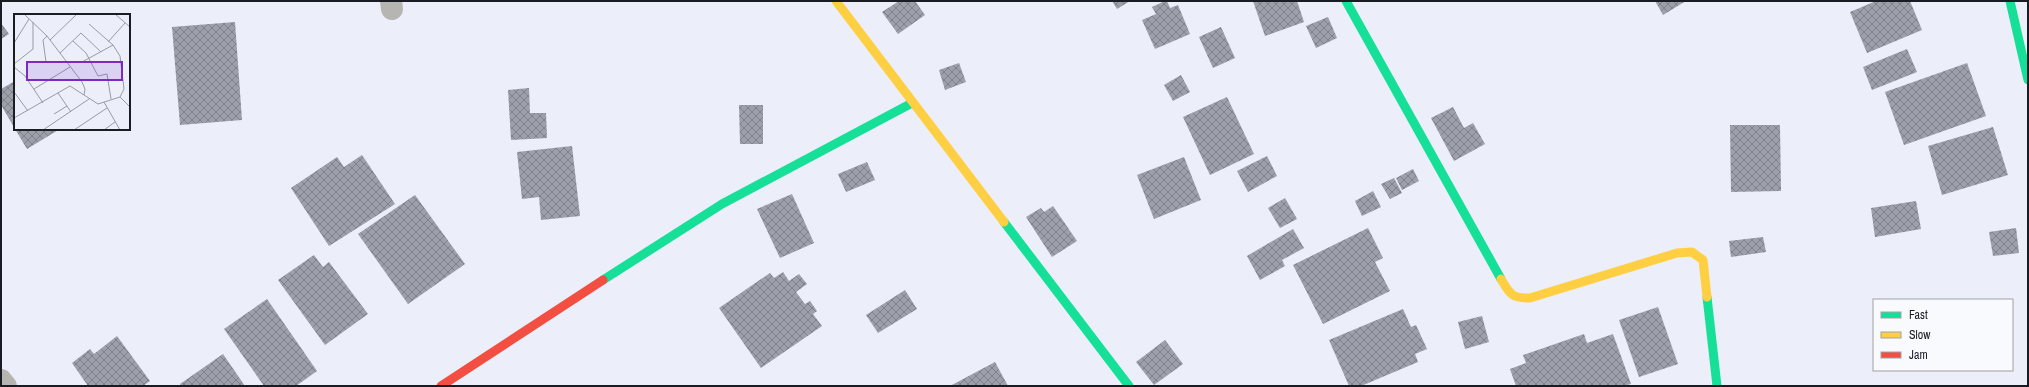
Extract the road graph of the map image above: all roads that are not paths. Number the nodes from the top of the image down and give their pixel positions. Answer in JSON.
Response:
{"nodes":[{"id":1,"x":836,"y":1,"type":"edge"},
{"id":2,"x":1346,"y":1,"type":"edge"},
{"id":3,"x":2010,"y":1,"type":"edge"},
{"id":4,"x":2028,"y":80,"type":"edge"},
{"id":5,"x":912,"y":103,"type":"junction"},
{"id":6,"x":1,"y":380,"type":"edge"},
{"id":7,"x":6,"y":386,"type":"edge"},
{"id":8,"x":441,"y":386,"type":"edge"},
{"id":9,"x":1129,"y":386,"type":"edge"},
{"id":10,"x":1717,"y":386,"type":"edge"}],
"edges":[{"from":1,"to":5,"type":"street"},
{"from":2,"to":10,"type":"street"},
{"from":3,"to":4,"type":"street"},
{"from":5,"to":8,"type":"street"},
{"from":5,"to":9,"type":"street"},
{"from":6,"to":7,"type":"street"}]}
